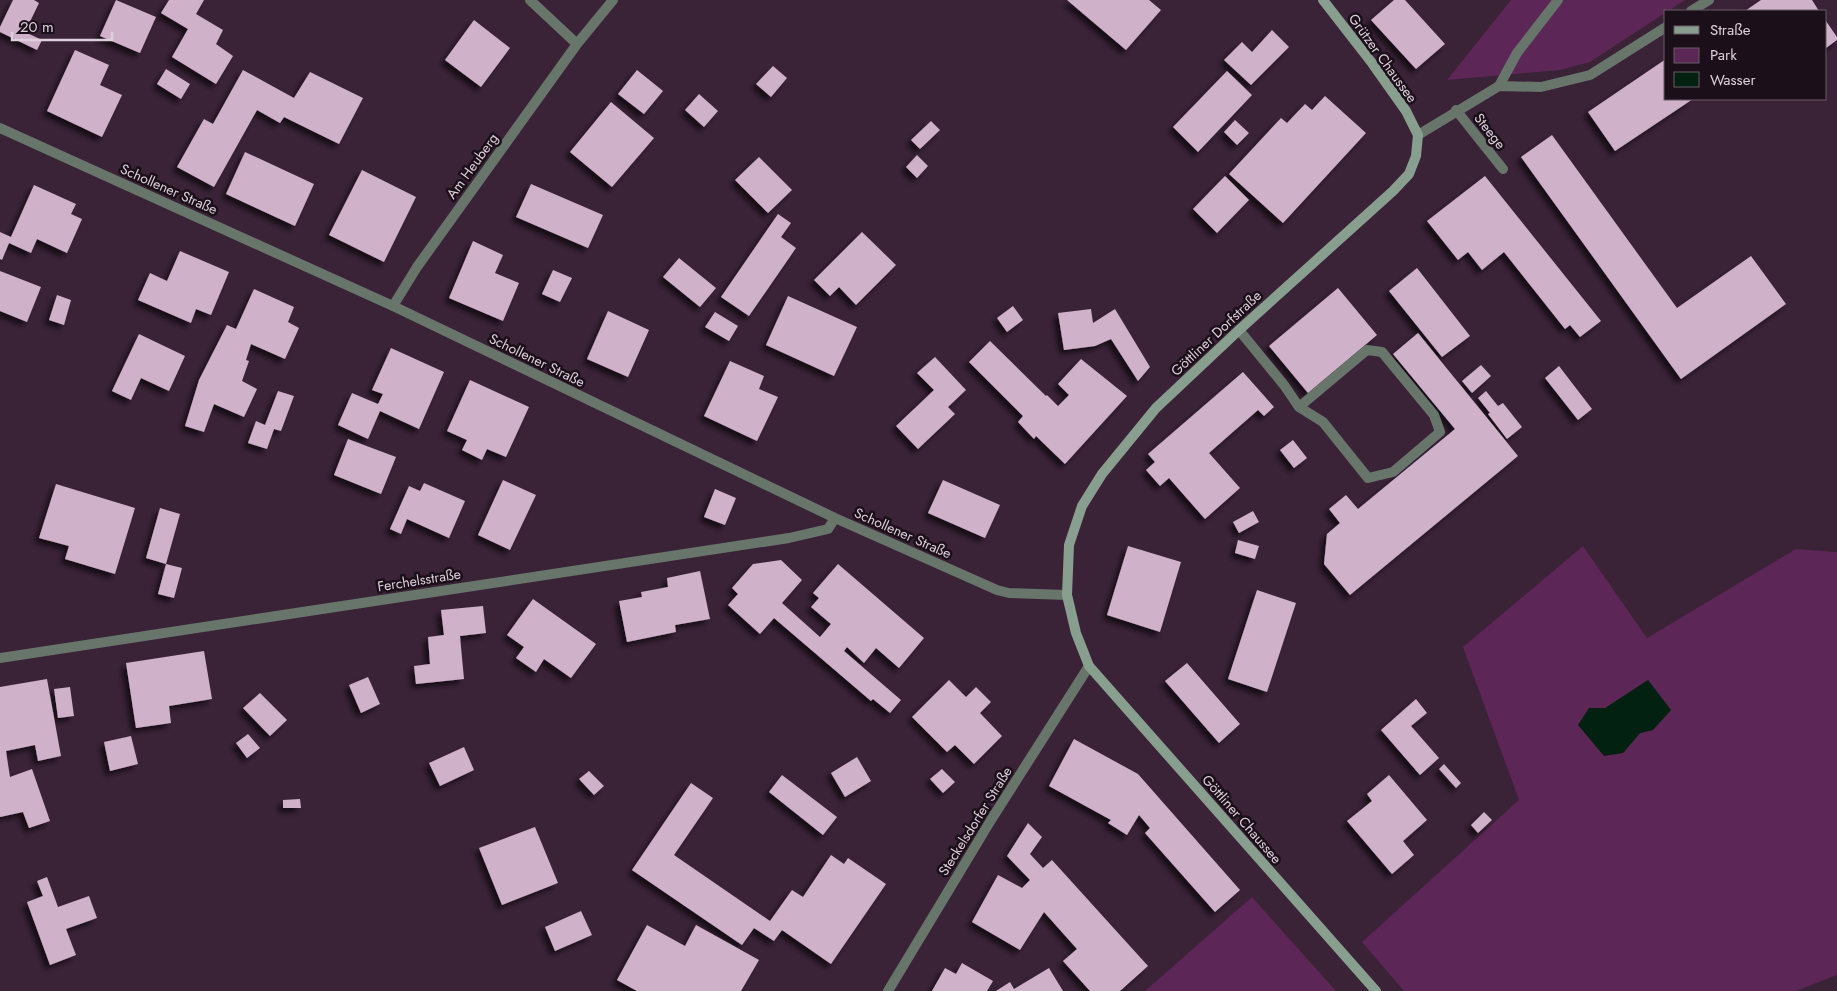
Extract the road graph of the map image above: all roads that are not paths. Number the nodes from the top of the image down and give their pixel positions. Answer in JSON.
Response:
{"nodes":[{"id":1,"x":530,"y":0,"type":"edge"},
{"id":2,"x":613,"y":0,"type":"edge"},
{"id":3,"x":1323,"y":0,"type":"edge"},
{"id":4,"x":1558,"y":0,"type":"edge"},
{"id":5,"x":1709,"y":0,"type":"edge"},
{"id":6,"x":1693,"y":10,"type":"edge"},
{"id":7,"x":1664,"y":28,"type":"edge"},
{"id":8,"x":577,"y":44,"type":"junction"},
{"id":9,"x":1499,"y":86,"type":"junction"},
{"id":10,"x":1456,"y":110,"type":"junction"},
{"id":11,"x":0,"y":128,"type":"edge"},
{"id":12,"x":1418,"y":135,"type":"junction"},
{"id":13,"x":1503,"y":170,"type":"dead end"},
{"id":14,"x":393,"y":306,"type":"junction"},
{"id":15,"x":1239,"y":330,"type":"junction"},
{"id":16,"x":1299,"y":407,"type":"junction"},
{"id":17,"x":835,"y":518,"type":"junction"},
{"id":18,"x":1067,"y":595,"type":"junction"},
{"id":19,"x":0,"y":658,"type":"edge"},
{"id":20,"x":1089,"y":666,"type":"junction"},
{"id":21,"x":888,"y":991,"type":"edge"},
{"id":22,"x":1376,"y":991,"type":"edge"}],
"edges":[{"from":1,"to":8,"type":"street"},
{"from":2,"to":8,"type":"street","name":"Am Heuberg"},
{"from":3,"to":12,"type":"street","name":"Grützer Chaussee"},
{"from":4,"to":9,"type":"street"},
{"from":5,"to":6,"type":"street"},
{"from":7,"to":9,"type":"street"},
{"from":8,"to":14,"type":"street","name":"Am Heuberg"},
{"from":9,"to":10,"type":"street"},
{"from":10,"to":12,"type":"street"},
{"from":10,"to":13,"type":"street","name":"Steege"},
{"from":11,"to":14,"type":"street","name":"Schollener Straße"},
{"from":12,"to":15,"type":"street","name":"Göttliner Dorfstraße"},
{"from":14,"to":17,"type":"street","name":"Schollener Straße"},
{"from":15,"to":16,"type":"street"},
{"from":15,"to":18,"type":"street","name":"Göttliner Dorfstraße"},
{"from":16,"to":16,"type":"street"},
{"from":17,"to":18,"type":"street","name":"Schollener Straße"},
{"from":17,"to":19,"type":"street","name":"Ferchelsstraße"},
{"from":18,"to":20,"type":"street","name":"Göttliner Dorfstraße"},
{"from":20,"to":21,"type":"street","name":"Steckelsdorfer Straße"},
{"from":20,"to":22,"type":"street","name":"Göttliner Chaussee"}]}
